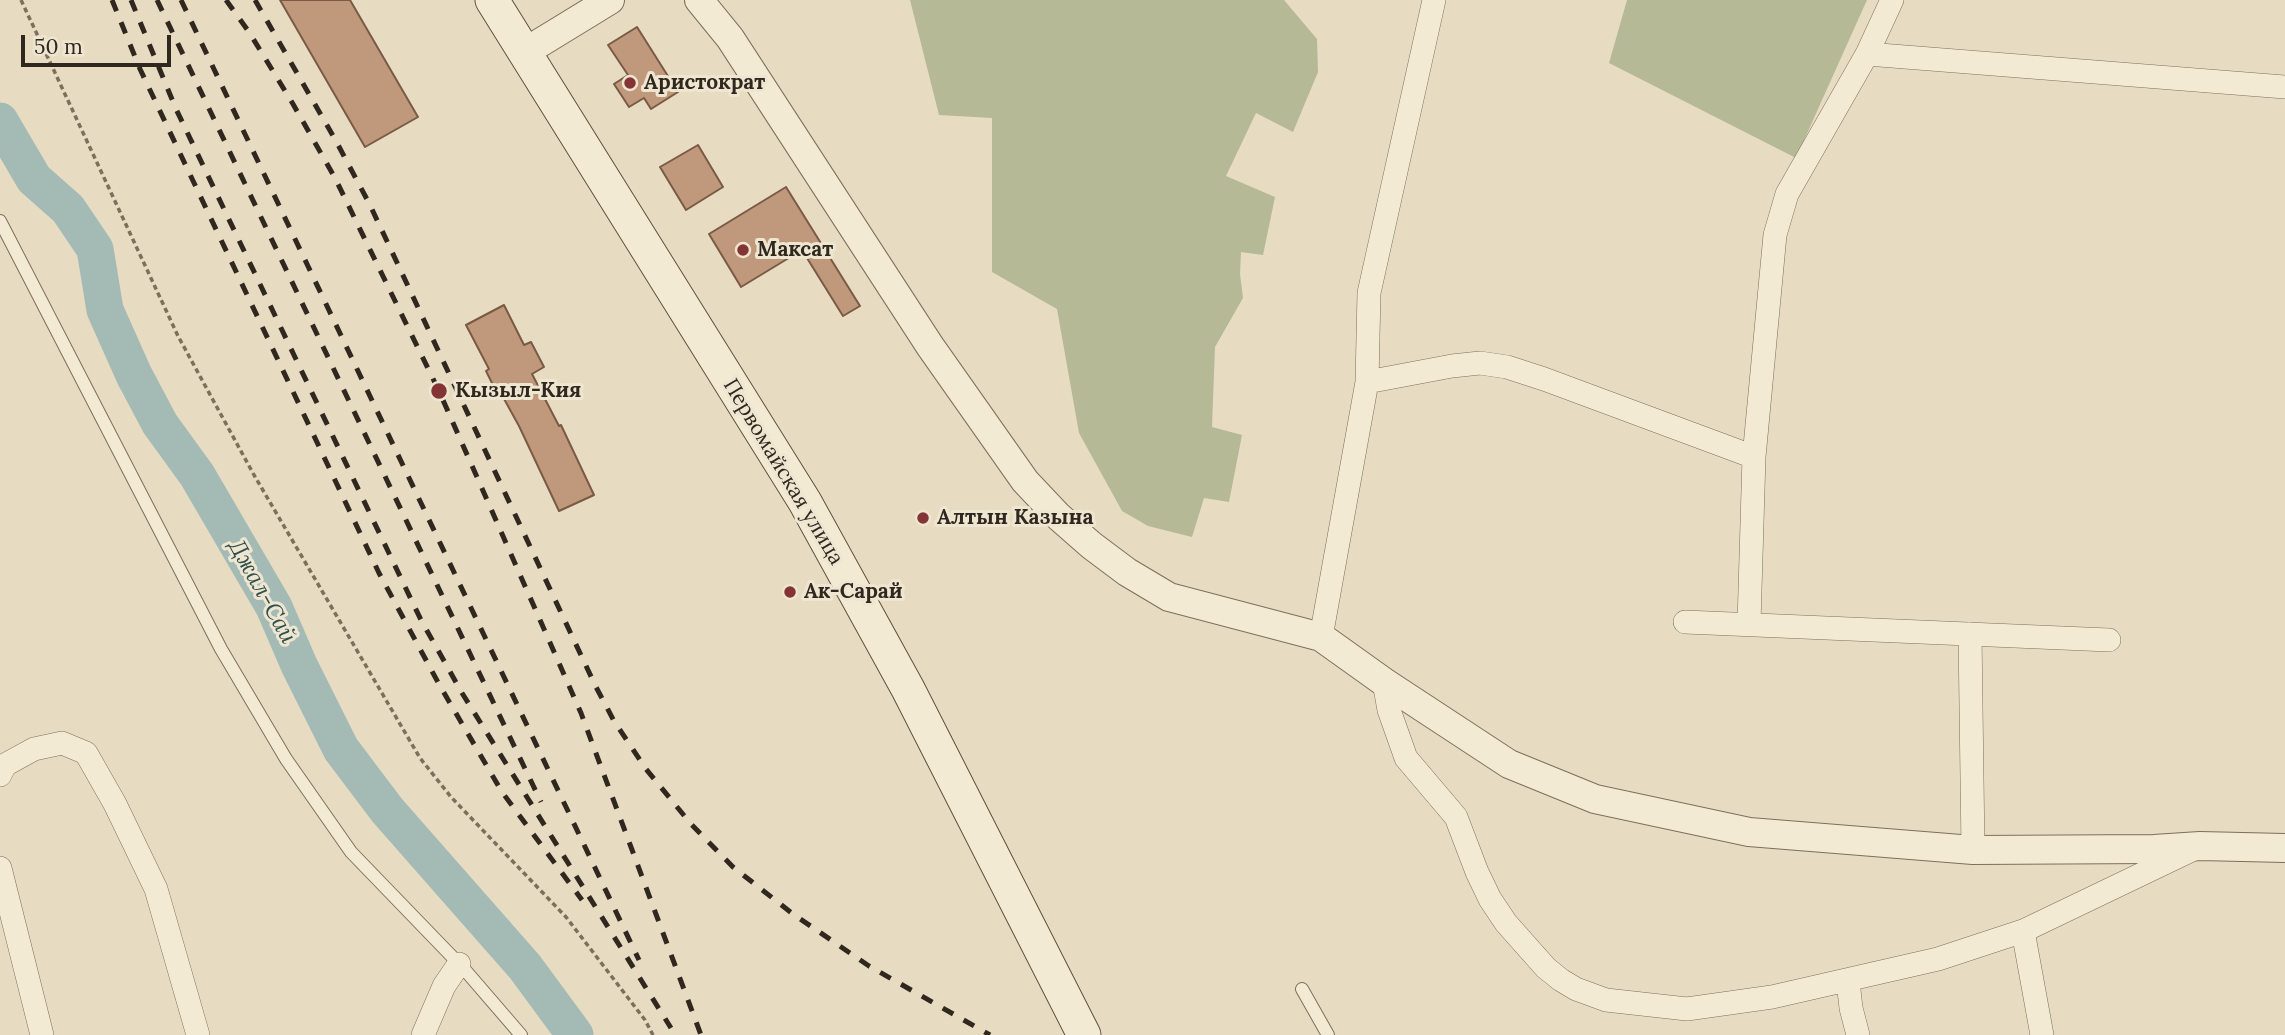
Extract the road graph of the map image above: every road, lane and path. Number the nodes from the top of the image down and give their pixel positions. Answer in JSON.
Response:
{"nodes":[{"id":1,"x":21,"y":0,"type":"edge"},
{"id":2,"x":492,"y":0,"type":"edge"},
{"id":3,"x":610,"y":0,"type":"edge"},
{"id":4,"x":699,"y":0,"type":"edge"},
{"id":5,"x":1434,"y":0,"type":"edge"},
{"id":6,"x":1892,"y":0,"type":"edge"},
{"id":7,"x":526,"y":52,"type":"junction"},
{"id":8,"x":1867,"y":54,"type":"junction"},
{"id":9,"x":2285,"y":87,"type":"edge"},
{"id":10,"x":0,"y":221,"type":"edge"},
{"id":11,"x":1367,"y":382,"type":"junction"},
{"id":12,"x":1754,"y":457,"type":"junction"},
{"id":13,"x":1685,"y":622,"type":"dead end"},
{"id":14,"x":1749,"y":623,"type":"junction"},
{"id":15,"x":1970,"y":634,"type":"junction"},
{"id":16,"x":1321,"y":637,"type":"junction"},
{"id":17,"x":2109,"y":640,"type":"dead end"},
{"id":18,"x":1384,"y":682,"type":"junction"},
{"id":19,"x":2,"y":765,"type":"edge"},
{"id":20,"x":2285,"y":848,"type":"edge"},
{"id":21,"x":1973,"y":850,"type":"junction"},
{"id":22,"x":2154,"y":859,"type":"junction"},
{"id":23,"x":0,"y":867,"type":"edge"},
{"id":24,"x":2024,"y":931,"type":"junction"},
{"id":25,"x":459,"y":964,"type":"junction"},
{"id":26,"x":1848,"y":981,"type":"junction"},
{"id":27,"x":1302,"y":989,"type":"dead end"},
{"id":28,"x":42,"y":1035,"type":"edge"},
{"id":29,"x":198,"y":1035,"type":"edge"},
{"id":30,"x":423,"y":1035,"type":"edge"},
{"id":31,"x":521,"y":1035,"type":"edge"},
{"id":32,"x":653,"y":1035,"type":"edge"},
{"id":33,"x":1084,"y":1035,"type":"edge"},
{"id":34,"x":1328,"y":1035,"type":"edge"},
{"id":35,"x":1858,"y":1035,"type":"edge"},
{"id":36,"x":2042,"y":1035,"type":"edge"}],
"edges":[{"from":1,"to":32,"type":"path"},
{"from":2,"to":7,"type":"main road","name":"Первомайская улица"},
{"from":3,"to":7,"type":"street"},
{"from":4,"to":16,"type":"street"},
{"from":5,"to":11,"type":"street"},
{"from":6,"to":8,"type":"street"},
{"from":7,"to":33,"type":"main road","name":"Первомайская улица"},
{"from":8,"to":9,"type":"street"},
{"from":8,"to":12,"type":"street"},
{"from":10,"to":25,"type":"lane"},
{"from":11,"to":12,"type":"street"},
{"from":11,"to":16,"type":"street"},
{"from":12,"to":14,"type":"street"},
{"from":13,"to":14,"type":"street"},
{"from":14,"to":15,"type":"street"},
{"from":15,"to":17,"type":"street"},
{"from":15,"to":21,"type":"street"},
{"from":16,"to":18,"type":"street"},
{"from":18,"to":21,"type":"street"},
{"from":18,"to":26,"type":"street"},
{"from":19,"to":29,"type":"street"},
{"from":20,"to":22,"type":"street"},
{"from":21,"to":22,"type":"street"},
{"from":22,"to":24,"type":"street"},
{"from":23,"to":28,"type":"street"},
{"from":24,"to":26,"type":"street"},
{"from":24,"to":36,"type":"street"},
{"from":25,"to":30,"type":"street"},
{"from":25,"to":31,"type":"lane"},
{"from":26,"to":35,"type":"street"},
{"from":27,"to":34,"type":"lane"}]}
